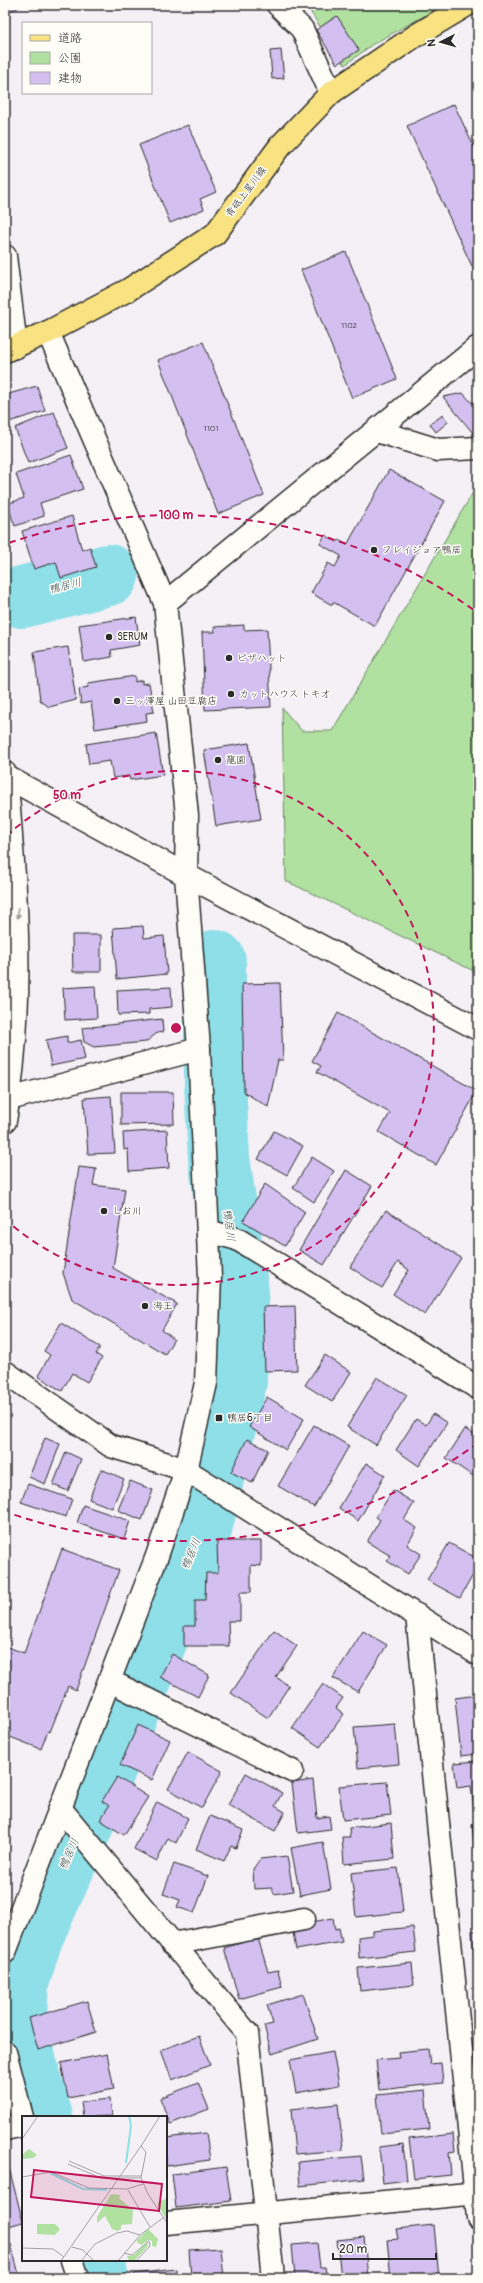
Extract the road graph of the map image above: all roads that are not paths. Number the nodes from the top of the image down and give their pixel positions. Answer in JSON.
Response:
{"nodes":[{"id":1,"x":278,"y":5,"type":"edge"},
{"id":2,"x":467,"y":5,"type":"edge"},
{"id":3,"x":331,"y":93,"type":"junction"},
{"id":4,"x":5,"y":256,"type":"edge"},
{"id":5,"x":48,"y":332,"type":"junction"},
{"id":6,"x":478,"y":347,"type":"edge"},
{"id":7,"x":10,"y":349,"type":"edge"},
{"id":8,"x":377,"y":431,"type":"junction"},
{"id":9,"x":478,"y":448,"type":"edge"},
{"id":10,"x":166,"y":603,"type":"junction"},
{"id":11,"x":5,"y":775,"type":"edge"},
{"id":12,"x":186,"y":875,"type":"junction"},
{"id":13,"x":478,"y":1029,"type":"edge"},
{"id":14,"x":199,"y":1049,"type":"junction"},
{"id":15,"x":9,"y":1099,"type":"junction"},
{"id":16,"x":5,"y":1121,"type":"edge"},
{"id":17,"x":208,"y":1231,"type":"junction"},
{"id":18,"x":5,"y":1372,"type":"edge"},
{"id":19,"x":478,"y":1388,"type":"edge"},
{"id":20,"x":186,"y":1470,"type":"junction"},
{"id":21,"x":417,"y":1616,"type":"junction"},
{"id":22,"x":478,"y":1654,"type":"edge"},
{"id":23,"x":110,"y":1682,"type":"junction"},
{"id":24,"x":292,"y":1770,"type":"dead end"},
{"id":25,"x":60,"y":1808,"type":"junction"},
{"id":26,"x":304,"y":1919,"type":"dead end"},
{"id":27,"x":172,"y":1944,"type":"junction"},
{"id":28,"x":5,"y":1952,"type":"edge"},
{"id":29,"x":5,"y":2052,"type":"edge"},
{"id":30,"x":22,"y":2117,"type":"edge"},
{"id":31,"x":22,"y":2125,"type":"edge"},
{"id":32,"x":5,"y":2129,"type":"edge"},
{"id":33,"x":477,"y":2193,"type":"edge"},
{"id":34,"x":266,"y":2214,"type":"junction"},
{"id":35,"x":478,"y":2218,"type":"edge"},
{"id":36,"x":167,"y":2223,"type":"edge"},
{"id":37,"x":72,"y":2261,"type":"edge"},
{"id":38,"x":78,"y":2278,"type":"edge"},
{"id":39,"x":272,"y":2278,"type":"edge"}],
"edges":[{"from":1,"to":3,"type":"street"},
{"from":2,"to":3,"type":"main road","name":"青砥上星川線"},
{"from":3,"to":5,"type":"main road","name":"青砥上星川線"},
{"from":4,"to":7,"type":"street"},
{"from":5,"to":7,"type":"main road","name":"青砥上星川線"},
{"from":5,"to":10,"type":"street"},
{"from":6,"to":8,"type":"street"},
{"from":8,"to":9,"type":"street"},
{"from":8,"to":10,"type":"street"},
{"from":10,"to":12,"type":"street"},
{"from":11,"to":12,"type":"street"},
{"from":11,"to":15,"type":"street","one_way":true},
{"from":12,"to":13,"type":"street"},
{"from":12,"to":14,"type":"street"},
{"from":14,"to":15,"type":"street"},
{"from":14,"to":17,"type":"street"},
{"from":15,"to":16,"type":"street"},
{"from":17,"to":19,"type":"street"},
{"from":17,"to":20,"type":"street"},
{"from":18,"to":20,"type":"street"},
{"from":20,"to":21,"type":"street"},
{"from":20,"to":23,"type":"street"},
{"from":21,"to":22,"type":"street"},
{"from":21,"to":33,"type":"street"},
{"from":23,"to":24,"type":"street"},
{"from":23,"to":25,"type":"street"},
{"from":25,"to":27,"type":"street"},
{"from":25,"to":28,"type":"street"},
{"from":26,"to":27,"type":"street"},
{"from":27,"to":34,"type":"street"},
{"from":29,"to":30,"type":"street"},
{"from":31,"to":32,"type":"street"},
{"from":33,"to":34,"type":"street"},
{"from":33,"to":35,"type":"street"},
{"from":34,"to":36,"type":"street"},
{"from":34,"to":39,"type":"street"},
{"from":37,"to":38,"type":"street"}]}
